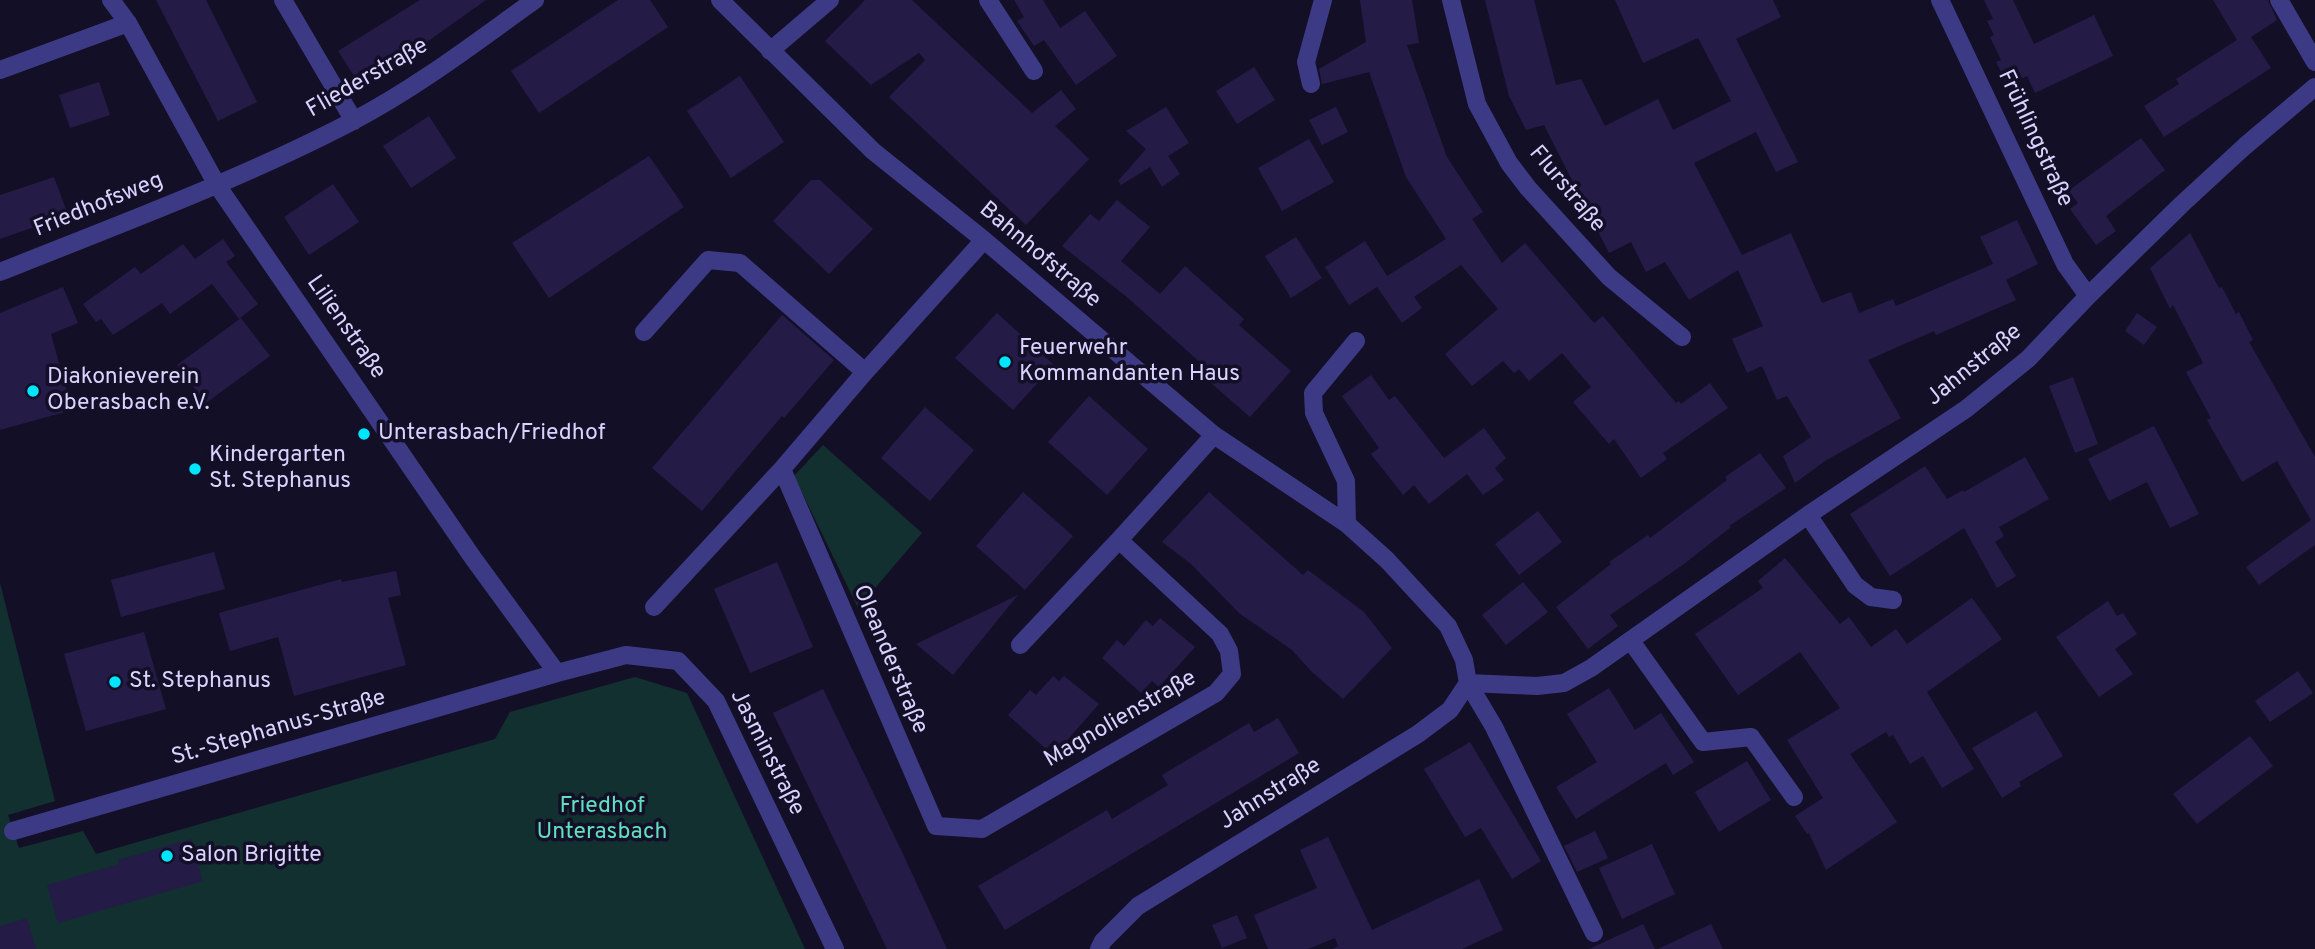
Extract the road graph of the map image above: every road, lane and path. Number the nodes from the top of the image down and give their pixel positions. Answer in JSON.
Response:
{"nodes":[{"id":1,"x":111,"y":0,"type":"edge"},
{"id":2,"x":283,"y":0,"type":"edge"},
{"id":3,"x":535,"y":0,"type":"edge"},
{"id":4,"x":720,"y":0,"type":"edge"},
{"id":5,"x":830,"y":0,"type":"edge"},
{"id":6,"x":988,"y":0,"type":"edge"},
{"id":7,"x":1323,"y":0,"type":"edge"},
{"id":8,"x":1451,"y":0,"type":"edge"},
{"id":9,"x":1940,"y":0,"type":"edge"},
{"id":10,"x":2279,"y":0,"type":"edge"},
{"id":11,"x":128,"y":23,"type":"junction"},
{"id":12,"x":770,"y":51,"type":"junction"},
{"id":13,"x":2313,"y":53,"type":"edge"},
{"id":14,"x":0,"y":69,"type":"edge"},
{"id":15,"x":1034,"y":71,"type":"dead end"},
{"id":16,"x":1311,"y":84,"type":"dead end"},
{"id":17,"x":2315,"y":87,"type":"edge"},
{"id":18,"x":354,"y":121,"type":"junction"},
{"id":19,"x":217,"y":185,"type":"junction"},
{"id":20,"x":984,"y":240,"type":"junction"},
{"id":21,"x":0,"y":272,"type":"edge"},
{"id":22,"x":2088,"y":296,"type":"junction"},
{"id":23,"x":644,"y":332,"type":"dead end"},
{"id":24,"x":1682,"y":337,"type":"dead end"},
{"id":25,"x":1356,"y":341,"type":"dead end"},
{"id":26,"x":865,"y":372,"type":"junction"},
{"id":27,"x":1214,"y":435,"type":"junction"},
{"id":28,"x":782,"y":469,"type":"junction"},
{"id":29,"x":1808,"y":515,"type":"junction"},
{"id":30,"x":1347,"y":524,"type":"junction"},
{"id":31,"x":1119,"y":540,"type":"junction"},
{"id":32,"x":1893,"y":600,"type":"dead end"},
{"id":33,"x":654,"y":607,"type":"dead end"},
{"id":34,"x":1631,"y":642,"type":"junction"},
{"id":35,"x":1020,"y":645,"type":"dead end"},
{"id":36,"x":557,"y":673,"type":"junction"},
{"id":37,"x":1468,"y":683,"type":"junction"},
{"id":38,"x":1794,"y":797,"type":"dead end"},
{"id":39,"x":982,"y":829,"type":"joint"},
{"id":40,"x":13,"y":831,"type":"dead end"},
{"id":41,"x":1594,"y":933,"type":"dead end"},
{"id":42,"x":835,"y":949,"type":"edge"},
{"id":43,"x":1099,"y":949,"type":"edge"}],
"edges":[{"from":1,"to":11,"type":"street","name":"Lilienstraße"},
{"from":2,"to":18,"type":"street"},
{"from":3,"to":18,"type":"street","name":"Fliederstraße"},
{"from":4,"to":12,"type":"street","name":"Bahnhofstraße"},
{"from":5,"to":12,"type":"street"},
{"from":6,"to":15,"type":"street"},
{"from":7,"to":16,"type":"street"},
{"from":8,"to":24,"type":"street","name":"Flurstraße"},
{"from":9,"to":22,"type":"street","name":"Frühlingstraße"},
{"from":10,"to":13,"type":"street"},
{"from":11,"to":14,"type":"street"},
{"from":11,"to":19,"type":"street","name":"Lilienstraße"},
{"from":12,"to":20,"type":"street","name":"Bahnhofstraße"},
{"from":17,"to":22,"type":"street","name":"Jahnstraße"},
{"from":18,"to":19,"type":"street","name":"Fliederstraße"},
{"from":19,"to":21,"type":"street","name":"Friedhofsweg"},
{"from":19,"to":36,"type":"street","name":"Lilienstraße"},
{"from":20,"to":26,"type":"street"},
{"from":20,"to":27,"type":"street","name":"Bahnhofstraße"},
{"from":22,"to":29,"type":"street","name":"Jahnstraße"},
{"from":23,"to":26,"type":"street"},
{"from":25,"to":30,"type":"street"},
{"from":26,"to":28,"type":"street"},
{"from":27,"to":30,"type":"street","name":"Bahnhofstraße"},
{"from":27,"to":31,"type":"street"},
{"from":28,"to":33,"type":"street"},
{"from":28,"to":39,"type":"street","name":"Oleanderstraße"},
{"from":29,"to":32,"type":"street"},
{"from":29,"to":34,"type":"street","name":"Jahnstraße"},
{"from":30,"to":37,"type":"street","name":"Bahnhofstraße"},
{"from":31,"to":35,"type":"street"},
{"from":31,"to":39,"type":"street","name":"Magnolienstraße"},
{"from":34,"to":37,"type":"street","name":"Jahnstraße"},
{"from":34,"to":38,"type":"street"},
{"from":36,"to":40,"type":"street","name":"St.-Stephanus-Straße"},
{"from":36,"to":42,"type":"street","name":"Jasminstraße"},
{"from":37,"to":41,"type":"street"},
{"from":37,"to":43,"type":"street","name":"Jahnstraße"}]}
